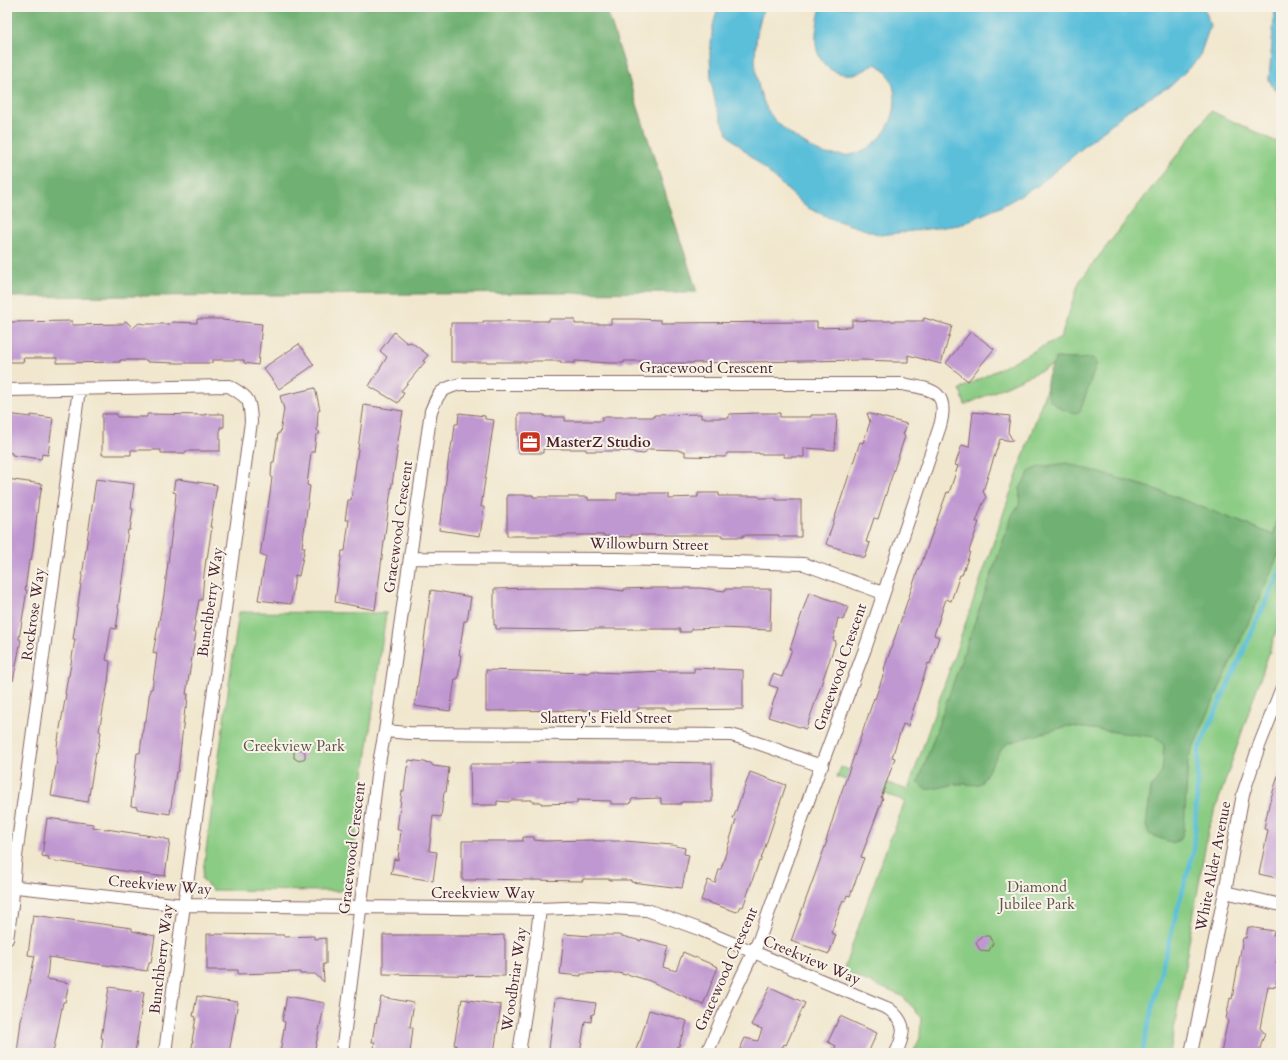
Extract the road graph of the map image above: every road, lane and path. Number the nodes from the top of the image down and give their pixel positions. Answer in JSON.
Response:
{"nodes":[{"id":1,"x":80,"y":389,"type":"junction"},
{"id":2,"x":7,"y":390,"type":"edge"},
{"id":3,"x":410,"y":558,"type":"junction"},
{"id":4,"x":883,"y":593,"type":"junction"},
{"id":5,"x":1281,"y":690,"type":"edge"},
{"id":6,"x":385,"y":731,"type":"junction"},
{"id":7,"x":822,"y":766,"type":"junction"},
{"id":8,"x":10,"y":886,"type":"edge"},
{"id":9,"x":1225,"y":892,"type":"junction"},
{"id":10,"x":184,"y":905,"type":"junction"},
{"id":11,"x":1281,"y":905,"type":"edge"},
{"id":12,"x":360,"y":908,"type":"junction"},
{"id":13,"x":540,"y":909,"type":"junction"},
{"id":14,"x":7,"y":939,"type":"edge"},
{"id":15,"x":754,"y":952,"type":"junction"},
{"id":16,"x":165,"y":1053,"type":"edge"},
{"id":17,"x":342,"y":1053,"type":"edge"},
{"id":18,"x":519,"y":1053,"type":"edge"},
{"id":19,"x":707,"y":1053,"type":"edge"},
{"id":20,"x":896,"y":1053,"type":"edge"},
{"id":21,"x":1191,"y":1053,"type":"edge"}],
"edges":[{"from":1,"to":2,"type":"street","name":"Bunchberry Way"},
{"from":1,"to":8,"type":"street","name":"Rockrose Way"},
{"from":1,"to":10,"type":"street","name":"Bunchberry Way"},
{"from":3,"to":4,"type":"street","name":"Willowburn Street"},
{"from":3,"to":4,"type":"street","name":"Gracewood Crescent"},
{"from":3,"to":6,"type":"street","name":"Gracewood Crescent"},
{"from":4,"to":7,"type":"street","name":"Gracewood Crescent"},
{"from":5,"to":9,"type":"street","name":"White Alder Avenue"},
{"from":6,"to":7,"type":"street","name":"Slattery's Field Street"},
{"from":6,"to":12,"type":"street","name":"Gracewood Crescent"},
{"from":7,"to":15,"type":"street","name":"Gracewood Crescent"},
{"from":8,"to":10,"type":"street","name":"Creekview Way"},
{"from":8,"to":14,"type":"street","name":"Rockrose Way"},
{"from":9,"to":11,"type":"street"},
{"from":9,"to":21,"type":"street","name":"White Alder Avenue"},
{"from":10,"to":12,"type":"street","name":"Creekview Way"},
{"from":10,"to":16,"type":"street","name":"Bunchberry Way"},
{"from":12,"to":13,"type":"street","name":"Creekview Way"},
{"from":12,"to":17,"type":"street","name":"Gracewood Crescent"},
{"from":13,"to":15,"type":"street","name":"Creekview Way"},
{"from":13,"to":18,"type":"street","name":"Woodbriar Way"},
{"from":15,"to":19,"type":"street","name":"Gracewood Crescent"},
{"from":15,"to":20,"type":"street","name":"Creekview Way"}]}
